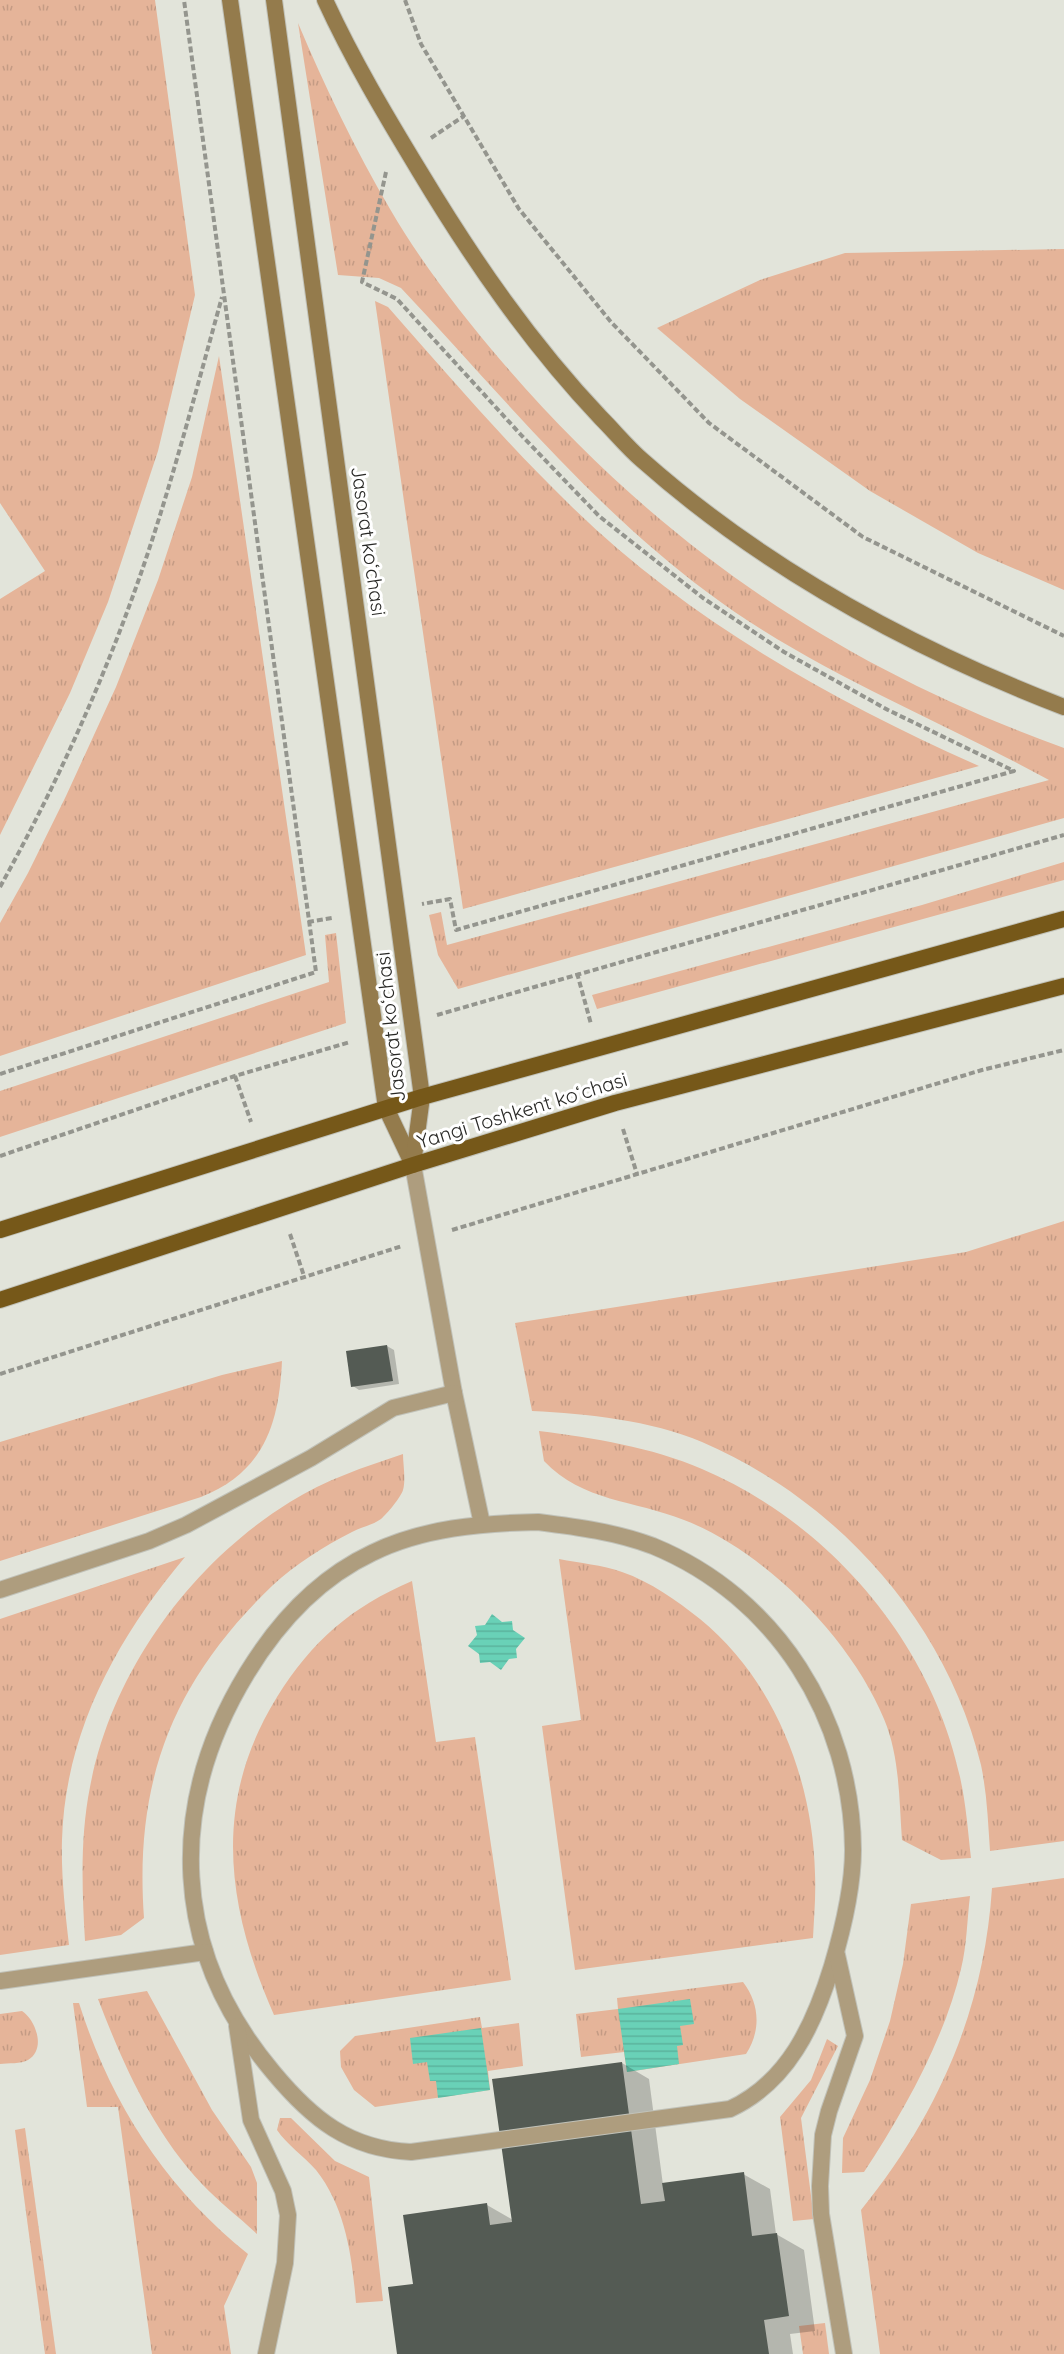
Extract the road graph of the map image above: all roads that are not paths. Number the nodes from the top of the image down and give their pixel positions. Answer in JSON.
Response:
{"nodes":[{"id":1,"x":230,"y":0,"type":"edge"},
{"id":2,"x":274,"y":0,"type":"edge"},
{"id":3,"x":325,"y":0,"type":"edge"},
{"id":4,"x":1064,"y":707,"type":"edge"},
{"id":5,"x":1064,"y":919,"type":"edge"},
{"id":6,"x":1064,"y":986,"type":"edge"},
{"id":7,"x":422,"y":1097,"type":"junction"},
{"id":8,"x":387,"y":1108,"type":"junction"},
{"id":9,"x":413,"y":1165,"type":"junction"},
{"id":10,"x":0,"y":1230,"type":"edge"},
{"id":11,"x":0,"y":1300,"type":"edge"},
{"id":12,"x":454,"y":1393,"type":"junction"},
{"id":13,"x":482,"y":1524,"type":"junction"},
{"id":14,"x":0,"y":1590,"type":"edge"},
{"id":15,"x":836,"y":1951,"type":"junction"},
{"id":16,"x":205,"y":1952,"type":"junction"},
{"id":17,"x":0,"y":1981,"type":"edge"},
{"id":18,"x":235,"y":2016,"type":"junction"},
{"id":19,"x":266,"y":2354,"type":"edge"},
{"id":20,"x":844,"y":2354,"type":"edge"}],
"edges":[{"from":1,"to":8,"type":"main road","name":"Jasorat koʻchasi"},
{"from":2,"to":7,"type":"main road","name":"Jasorat koʻchasi"},
{"from":3,"to":4,"type":"main road"},
{"from":5,"to":7,"type":"highway","name":"Yangi Toshkent ko‘chasi"},
{"from":6,"to":9,"type":"highway","name":"Yangi Toshkent ko‘chasi"},
{"from":7,"to":8,"type":"highway","name":"Yangi Toshkent ko‘chasi"},
{"from":7,"to":9,"type":"main road","name":"Jasorat koʻchasi"},
{"from":8,"to":9,"type":"main road","name":"Jasorat koʻchasi"},
{"from":8,"to":10,"type":"highway","name":"Yangi Toshkent ko‘chasi"},
{"from":9,"to":11,"type":"highway","name":"Yangi Toshkent ko‘chasi"},
{"from":9,"to":12,"type":"lane"},
{"from":12,"to":13,"type":"lane"},
{"from":12,"to":14,"type":"lane"},
{"from":13,"to":15,"type":"lane"},
{"from":13,"to":16,"type":"lane"},
{"from":15,"to":18,"type":"lane"},
{"from":15,"to":20,"type":"lane"},
{"from":16,"to":17,"type":"lane"},
{"from":16,"to":18,"type":"lane"},
{"from":18,"to":19,"type":"lane"}]}
